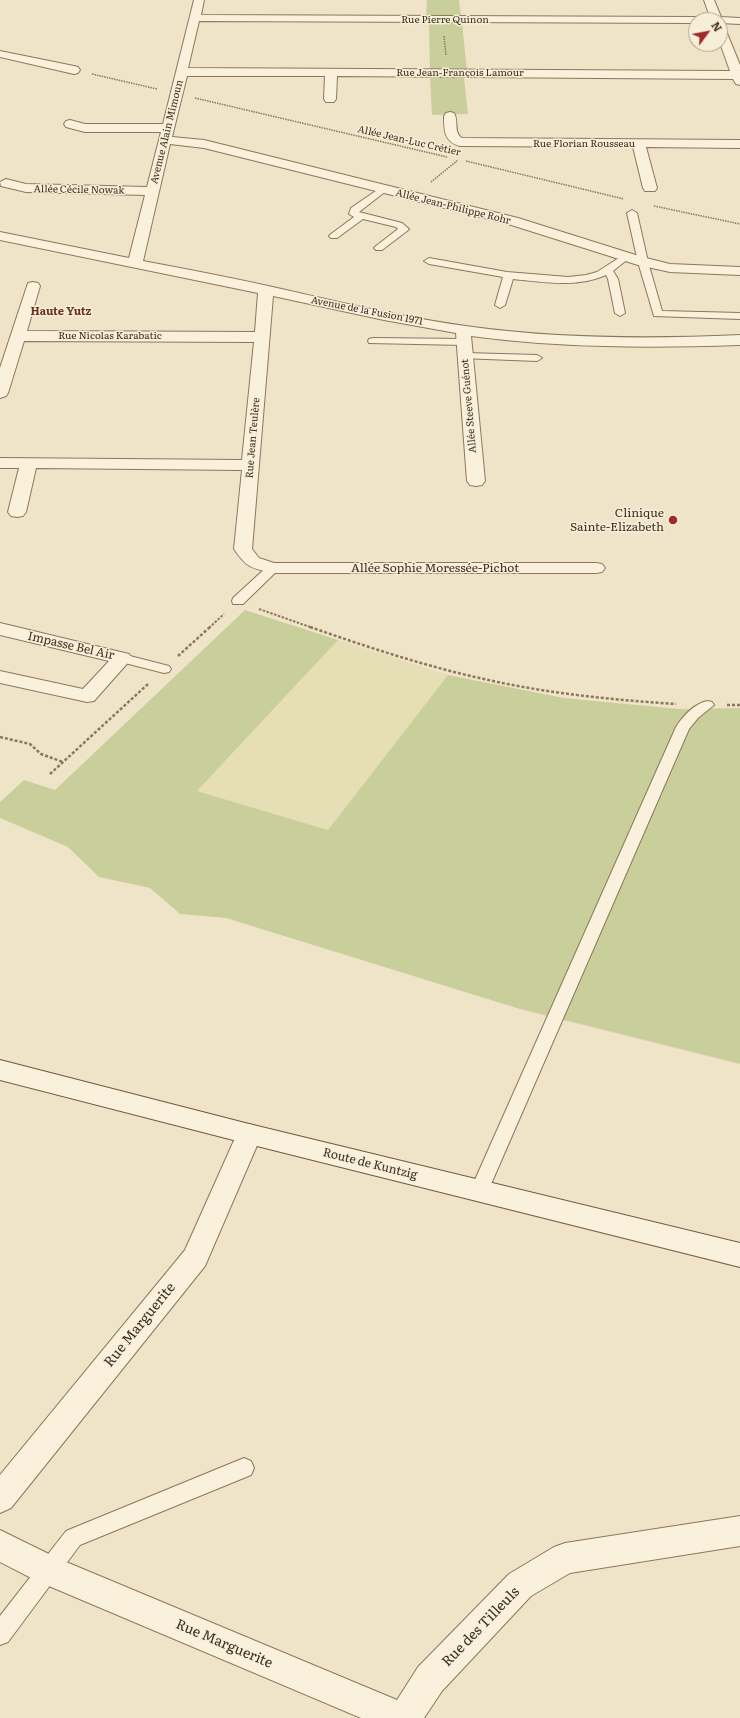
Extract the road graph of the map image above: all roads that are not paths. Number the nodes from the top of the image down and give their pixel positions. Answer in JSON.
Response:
{"nodes":[{"id":1,"x":199,"y":0,"type":"edge"},
{"id":2,"x":709,"y":0,"type":"edge"},
{"id":3,"x":714,"y":12,"type":"edge"},
{"id":4,"x":195,"y":18,"type":"junction"},
{"id":5,"x":688,"y":20,"type":"edge"},
{"id":6,"x":728,"y":20,"type":"edge"},
{"id":7,"x":740,"y":21,"type":"edge"},
{"id":8,"x":728,"y":49,"type":"edge"},
{"id":9,"x":0,"y":54,"type":"edge"},
{"id":10,"x":74,"y":70,"type":"road end"},
{"id":11,"x":182,"y":72,"type":"junction"},
{"id":12,"x":331,"y":72,"type":"junction"},
{"id":13,"x":739,"y":77,"type":"edge"},
{"id":14,"x":330,"y":99,"type":"dead end"},
{"id":15,"x":450,"y":116,"type":"dead end"},
{"id":16,"x":70,"y":124,"type":"dead end"},
{"id":17,"x":167,"y":134,"type":"junction"},
{"id":18,"x":639,"y":144,"type":"junction"},
{"id":19,"x":740,"y":144,"type":"edge"},
{"id":20,"x":6,"y":183,"type":"dead end"},
{"id":21,"x":650,"y":188,"type":"dead end"},
{"id":22,"x":383,"y":189,"type":"junction"},
{"id":23,"x":153,"y":192,"type":"junction"},
{"id":24,"x":632,"y":213,"type":"dead end"},
{"id":25,"x":361,"y":216,"type":"junction"},
{"id":26,"x":0,"y":236,"type":"edge"},
{"id":27,"x":334,"y":236,"type":"dead end"},
{"id":28,"x":379,"y":248,"type":"dead end"},
{"id":29,"x":624,"y":257,"type":"junction"},
{"id":30,"x":429,"y":261,"type":"dead end"},
{"id":31,"x":643,"y":262,"type":"junction"},
{"id":32,"x":135,"y":264,"type":"junction"},
{"id":33,"x":608,"y":271,"type":"junction"},
{"id":34,"x":740,"y":271,"type":"edge"},
{"id":35,"x":509,"y":275,"type":"junction"},
{"id":36,"x":33,"y":286,"type":"dead end"},
{"id":37,"x":266,"y":290,"type":"junction"},
{"id":38,"x":500,"y":305,"type":"dead end"},
{"id":39,"x":620,"y":313,"type":"dead end"},
{"id":40,"x":740,"y":316,"type":"edge"},
{"id":41,"x":17,"y":336,"type":"junction"},
{"id":42,"x":262,"y":337,"type":"junction"},
{"id":43,"x":740,"y":340,"type":"edge"},
{"id":44,"x":373,"y":341,"type":"dead end"},
{"id":45,"x":464,"y":343,"type":"junction"},
{"id":46,"x":537,"y":358,"type":"dead end"},
{"id":47,"x":0,"y":393,"type":"edge"},
{"id":48,"x":0,"y":463,"type":"edge"},
{"id":49,"x":29,"y":463,"type":"junction"},
{"id":50,"x":251,"y":465,"type":"junction"},
{"id":51,"x":476,"y":481,"type":"dead end"},
{"id":52,"x":18,"y":512,"type":"dead end"},
{"id":53,"x":273,"y":568,"type":"junction"},
{"id":54,"x":596,"y":568,"type":"dead end"},
{"id":55,"x":238,"y":601,"type":"road end"},
{"id":56,"x":0,"y":629,"type":"edge"},
{"id":57,"x":122,"y":658,"type":"junction"},
{"id":58,"x":164,"y":669,"type":"dead end"},
{"id":59,"x":0,"y":677,"type":"edge"},
{"id":60,"x":707,"y":705,"type":"road end"},
{"id":61,"x":0,"y":1070,"type":"edge"},
{"id":62,"x":249,"y":1134,"type":"junction"},
{"id":63,"x":479,"y":1191,"type":"junction"},
{"id":64,"x":740,"y":1255,"type":"edge"},
{"id":65,"x":244,"y":1468,"type":"dead end"},
{"id":66,"x":0,"y":1498,"type":"edge"},
{"id":67,"x":740,"y":1531,"type":"edge"},
{"id":68,"x":0,"y":1545,"type":"edge"},
{"id":69,"x":48,"y":1570,"type":"junction"},
{"id":70,"x":0,"y":1634,"type":"edge"},
{"id":71,"x":400,"y":1718,"type":"edge"},
{"id":72,"x":405,"y":1718,"type":"edge"}],
"edges":[{"from":1,"to":4,"type":"street","name":"Avenue Alain Mimoun"},
{"from":2,"to":3,"type":"street"},
{"from":4,"to":5,"type":"street","name":"Rue Pierre Quinon"},
{"from":4,"to":11,"type":"street","name":"Avenue Alain Mimoun"},
{"from":6,"to":7,"type":"street"},
{"from":8,"to":13,"type":"street"},
{"from":9,"to":10,"type":"street"},
{"from":11,"to":12,"type":"street","name":"Rue Jean-François Lamour"},
{"from":11,"to":17,"type":"street","name":"Avenue Alain Mimoun"},
{"from":12,"to":13,"type":"street","name":"Rue Jean-François Lamour"},
{"from":12,"to":14,"type":"street"},
{"from":15,"to":18,"type":"street","name":"Rue Florian Rousseau"},
{"from":16,"to":17,"type":"street","name":"Allée Jean-Philippe Rohr"},
{"from":17,"to":22,"type":"street","name":"Allée Jean-Philippe Rohr"},
{"from":17,"to":23,"type":"street","name":"Avenue Alain Mimoun"},
{"from":18,"to":19,"type":"street","name":"Rue Florian Rousseau"},
{"from":18,"to":21,"type":"street"},
{"from":20,"to":23,"type":"street","name":"Allée Cécile Nowak"},
{"from":22,"to":25,"type":"lane"},
{"from":22,"to":29,"type":"street","name":"Allée Jean-Philippe Rohr"},
{"from":23,"to":32,"type":"street","name":"Avenue Alain Mimoun"},
{"from":24,"to":31,"type":"lane"},
{"from":25,"to":27,"type":"lane"},
{"from":25,"to":28,"type":"lane"},
{"from":26,"to":32,"type":"street","name":"Avenue de la Fusion 1971"},
{"from":29,"to":31,"type":"street","name":"Allée Jean-Philippe Rohr"},
{"from":29,"to":33,"type":"lane"},
{"from":30,"to":35,"type":"lane"},
{"from":31,"to":34,"type":"street","name":"Allée Jean-Philippe Rohr"},
{"from":31,"to":40,"type":"lane"},
{"from":32,"to":37,"type":"street","name":"Avenue de la Fusion 1971"},
{"from":33,"to":35,"type":"lane"},
{"from":33,"to":39,"type":"lane"},
{"from":35,"to":38,"type":"lane"},
{"from":36,"to":41,"type":"street"},
{"from":37,"to":42,"type":"street","name":"Rue Jean Teulère"},
{"from":37,"to":45,"type":"street","name":"Avenue de la Fusion 1971"},
{"from":41,"to":42,"type":"street","name":"Rue Nicolas Karabatic"},
{"from":41,"to":47,"type":"street"},
{"from":42,"to":50,"type":"street","name":"Rue Jean Teulère"},
{"from":43,"to":45,"type":"street","name":"Avenue de la Fusion 1971"},
{"from":44,"to":45,"type":"lane"},
{"from":45,"to":46,"type":"lane"},
{"from":45,"to":51,"type":"street","name":"Allée Steeve Guénot"},
{"from":48,"to":49,"type":"street"},
{"from":49,"to":50,"type":"street"},
{"from":49,"to":52,"type":"street"},
{"from":50,"to":53,"type":"street","name":"Rue Jean Teulère"},
{"from":53,"to":54,"type":"street","name":"Allée Sophie Moressée-Pichot"},
{"from":53,"to":55,"type":"lane"},
{"from":56,"to":57,"type":"street","name":"Impasse Bel Air"},
{"from":57,"to":58,"type":"lane"},
{"from":57,"to":59,"type":"street","name":"Impasse Bel Air"},
{"from":60,"to":63,"type":"lane"},
{"from":61,"to":62,"type":"street","name":"Route de Kuntzig"},
{"from":62,"to":63,"type":"street","name":"Route de Kuntzig"},
{"from":62,"to":66,"type":"street","name":"Rue Marguerite"},
{"from":63,"to":64,"type":"street","name":"Route de Kuntzig"},
{"from":65,"to":69,"type":"lane"},
{"from":67,"to":72,"type":"street","name":"Rue des Tilleuls"},
{"from":68,"to":69,"type":"street","name":"Rue Marguerite"},
{"from":69,"to":70,"type":"lane"},
{"from":69,"to":71,"type":"street","name":"Rue Marguerite"}]}
